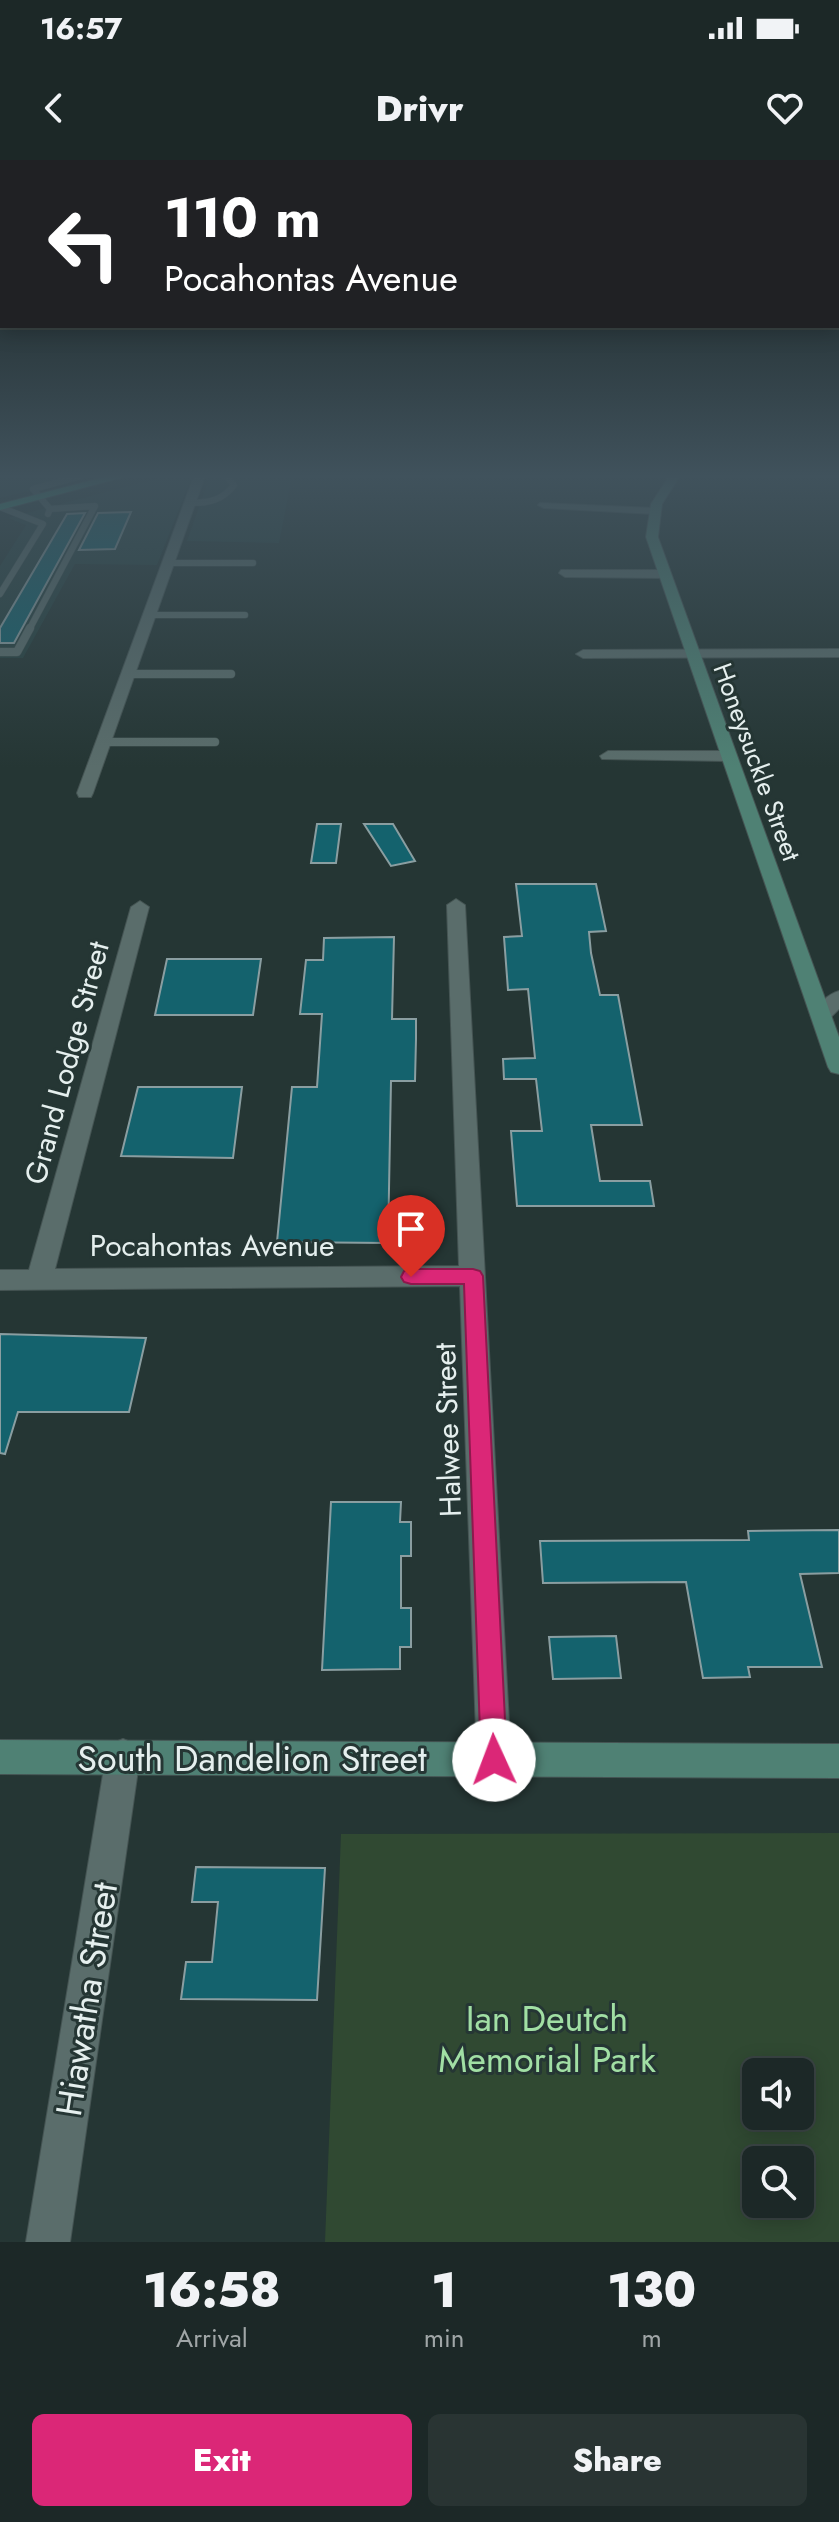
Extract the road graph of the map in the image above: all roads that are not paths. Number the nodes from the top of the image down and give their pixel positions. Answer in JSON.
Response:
{"nodes":[{"id":1,"x":13,"y":573,"type":"edge"},
{"id":2,"x":59,"y":573,"type":"edge"},
{"id":3,"x":164,"y":573,"type":"edge"},
{"id":4,"x":581,"y":573,"type":"edge"},
{"id":5,"x":664,"y":574,"type":"joint"},
{"id":6,"x":0,"y":594,"type":"edge"},
{"id":7,"x":149,"y":615,"type":"junction"},
{"id":8,"x":245,"y":615,"type":"dead end"},
{"id":9,"x":0,"y":652,"type":"edge"},
{"id":10,"x":693,"y":653,"type":"junction"},
{"id":11,"x":839,"y":653,"type":"edge"},
{"id":12,"x":583,"y":654,"type":"dead end"},
{"id":13,"x":127,"y":674,"type":"junction"},
{"id":14,"x":231,"y":674,"type":"dead end"},
{"id":15,"x":101,"y":742,"type":"junction"},
{"id":16,"x":215,"y":742,"type":"dead end"},
{"id":17,"x":608,"y":756,"type":"dead end"},
{"id":18,"x":729,"y":756,"type":"junction"},
{"id":19,"x":85,"y":793,"type":"dead end"},
{"id":20,"x":456,"y":905,"type":"dead end"},
{"id":21,"x":140,"y":907,"type":"dead end"},
{"id":22,"x":839,"y":997,"type":"edge"},
{"id":23,"x":821,"y":1015,"type":"junction"},
{"id":24,"x":839,"y":1067,"type":"edge"},
{"id":25,"x":473,"y":1276,"type":"junction"},
{"id":26,"x":0,"y":1280,"type":"edge"},
{"id":27,"x":39,"y":1280,"type":"junction"},
{"id":28,"x":123,"y":1756,"type":"junction"},
{"id":29,"x":0,"y":1757,"type":"edge"},
{"id":30,"x":494,"y":1760,"type":"junction"},
{"id":31,"x":839,"y":1761,"type":"edge"},
{"id":32,"x":48,"y":2242,"type":"edge"}],
"edges":[{"from":1,"to":6,"type":"lane"},
{"from":2,"to":9,"type":"lane"},
{"from":3,"to":7,"type":"street"},
{"from":4,"to":5,"type":"street"},
{"from":5,"to":10,"type":"street","name":"Honeysuckle Street"},
{"from":7,"to":8,"type":"lane"},
{"from":7,"to":13,"type":"street"},
{"from":10,"to":11,"type":"street"},
{"from":10,"to":12,"type":"street"},
{"from":10,"to":18,"type":"street","name":"Honeysuckle Street"},
{"from":13,"to":14,"type":"lane"},
{"from":13,"to":15,"type":"street"},
{"from":15,"to":16,"type":"lane"},
{"from":15,"to":19,"type":"street"},
{"from":17,"to":18,"type":"street"},
{"from":18,"to":23,"type":"street","name":"Honeysuckle Street"},
{"from":20,"to":25,"type":"street","name":"Halwee Street"},
{"from":21,"to":27,"type":"street","name":"Grand Lodge Street"},
{"from":22,"to":23,"type":"street"},
{"from":23,"to":24,"type":"street","name":"Honeysuckle Street"},
{"from":25,"to":27,"type":"street","name":"Pocahontas Avenue"},
{"from":25,"to":30,"type":"street","name":"Halwee Street"},
{"from":26,"to":27,"type":"street","name":"Pocahontas Avenue"},
{"from":28,"to":29,"type":"street","name":"South Dandelion Street"},
{"from":28,"to":30,"type":"street","name":"South Dandelion Street"},
{"from":28,"to":32,"type":"street","name":"Hiawatha Street"},
{"from":30,"to":31,"type":"street","name":"South Dandelion Street"}]}
